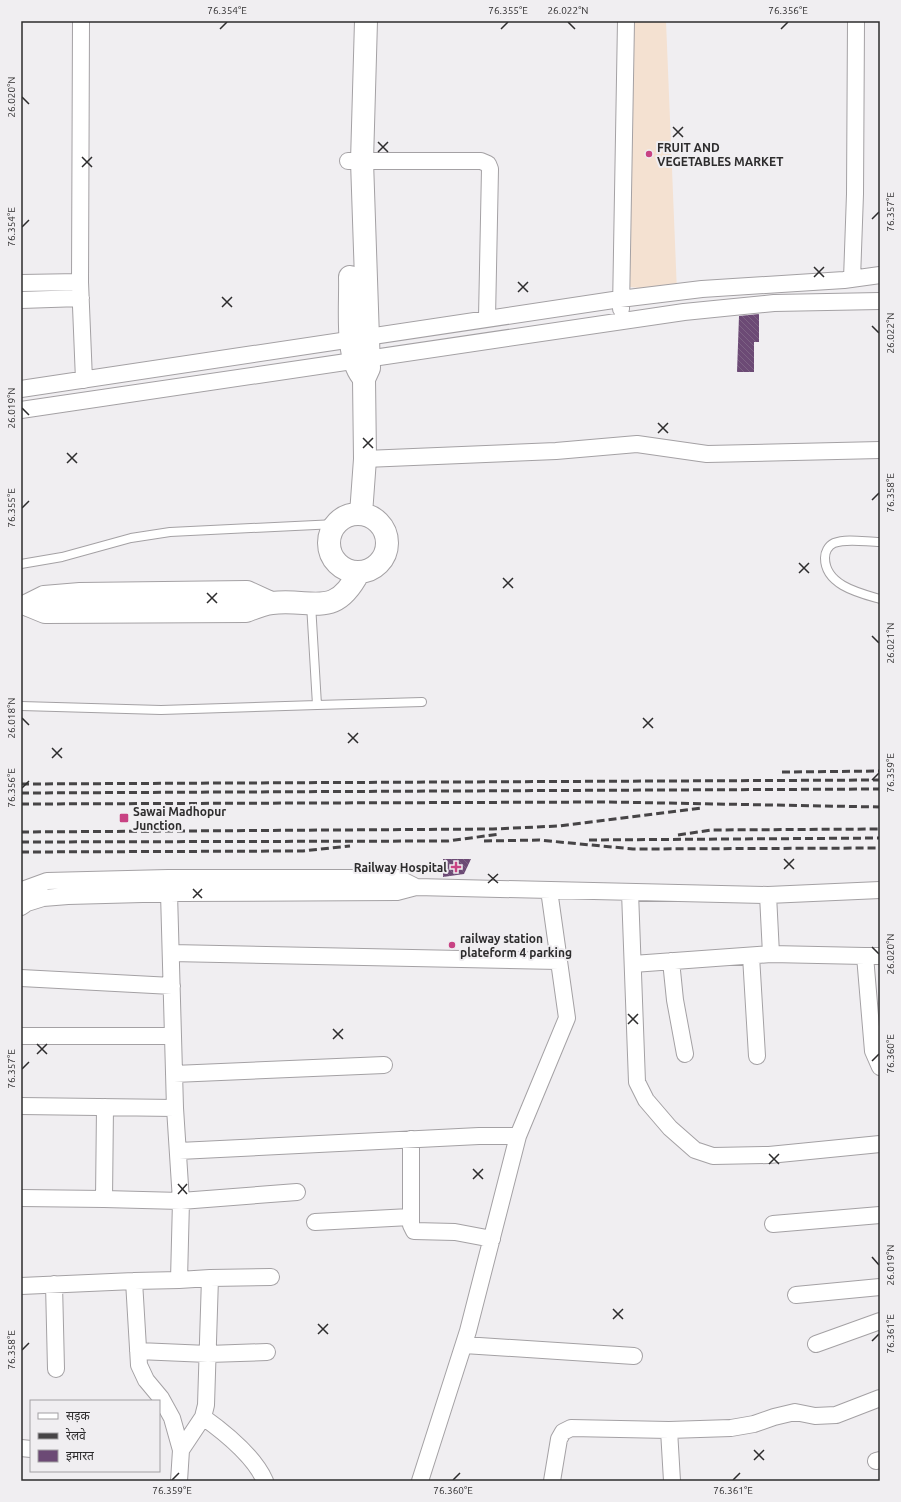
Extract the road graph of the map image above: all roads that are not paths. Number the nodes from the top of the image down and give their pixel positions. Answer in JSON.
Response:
{"nodes":[{"id":1,"x":81,"y":21,"type":"edge"},
{"id":2,"x":352,"y":21,"type":"edge"},
{"id":3,"x":366,"y":21,"type":"edge"},
{"id":4,"x":626,"y":21,"type":"edge"},
{"id":5,"x":856,"y":21,"type":"edge"},
{"id":6,"x":355,"y":161,"type":"junction"},
{"id":7,"x":880,"y":275,"type":"edge"},
{"id":8,"x":848,"y":280,"type":"junction"},
{"id":9,"x":21,"y":283,"type":"edge"},
{"id":10,"x":80,"y":290,"type":"junction"},
{"id":11,"x":620,"y":299,"type":"junction"},
{"id":12,"x":21,"y":300,"type":"edge"},
{"id":13,"x":844,"y":300,"type":"junction"},
{"id":14,"x":880,"y":301,"type":"edge"},
{"id":15,"x":487,"y":318,"type":"junction"},
{"id":16,"x":622,"y":320,"type":"junction"},
{"id":17,"x":360,"y":349,"type":"junction"},
{"id":18,"x":84,"y":380,"type":"junction"},
{"id":19,"x":21,"y":389,"type":"edge"},
{"id":20,"x":21,"y":410,"type":"edge"},
{"id":21,"x":880,"y":450,"type":"edge"},
{"id":22,"x":364,"y":459,"type":"junction"},
{"id":23,"x":361,"y":514,"type":"junction"},
{"id":24,"x":336,"y":524,"type":"junction"},
{"id":25,"x":880,"y":542,"type":"edge"},
{"id":26,"x":21,"y":564,"type":"edge"},
{"id":27,"x":358,"y":572,"type":"junction"},
{"id":28,"x":880,"y":599,"type":"edge"},
{"id":29,"x":311,"y":604,"type":"junction"},
{"id":30,"x":25,"y":606,"type":"edge"},
{"id":31,"x":422,"y":702,"type":"dead end"},
{"id":32,"x":317,"y":705,"type":"junction"},
{"id":33,"x":21,"y":706,"type":"edge"},
{"id":34,"x":416,"y":888,"type":"junction"},
{"id":35,"x":549,"y":890,"type":"junction"},
{"id":36,"x":880,"y":890,"type":"edge"},
{"id":37,"x":21,"y":892,"type":"edge"},
{"id":38,"x":630,"y":892,"type":"junction"},
{"id":39,"x":169,"y":893,"type":"junction"},
{"id":40,"x":768,"y":894,"type":"junction"},
{"id":41,"x":21,"y":907,"type":"edge"},
{"id":42,"x":171,"y":953,"type":"junction"},
{"id":43,"x":771,"y":954,"type":"junction"},
{"id":44,"x":751,"y":956,"type":"junction"},
{"id":45,"x":872,"y":956,"type":"edge"},
{"id":46,"x":559,"y":961,"type":"junction"},
{"id":47,"x":671,"y":961,"type":"junction"},
{"id":48,"x":633,"y":964,"type":"junction"},
{"id":49,"x":21,"y":978,"type":"edge"},
{"id":50,"x":172,"y":986,"type":"junction"},
{"id":51,"x":21,"y":1036,"type":"edge"},
{"id":52,"x":173,"y":1036,"type":"junction"},
{"id":53,"x":685,"y":1054,"type":"dead end"},
{"id":54,"x":757,"y":1056,"type":"dead end"},
{"id":55,"x":384,"y":1065,"type":"dead end"},
{"id":56,"x":880,"y":1067,"type":"edge"},
{"id":57,"x":174,"y":1074,"type":"junction"},
{"id":58,"x":21,"y":1106,"type":"edge"},
{"id":59,"x":105,"y":1107,"type":"junction"},
{"id":60,"x":175,"y":1108,"type":"junction"},
{"id":61,"x":518,"y":1136,"type":"junction"},
{"id":62,"x":411,"y":1139,"type":"junction"},
{"id":63,"x":880,"y":1144,"type":"edge"},
{"id":64,"x":179,"y":1151,"type":"junction"},
{"id":65,"x":297,"y":1192,"type":"dead end"},
{"id":66,"x":21,"y":1198,"type":"edge"},
{"id":67,"x":104,"y":1199,"type":"junction"},
{"id":68,"x":181,"y":1201,"type":"junction"},
{"id":69,"x":880,"y":1215,"type":"edge"},
{"id":70,"x":410,"y":1217,"type":"junction"},
{"id":71,"x":315,"y":1222,"type":"dead end"},
{"id":72,"x":774,"y":1224,"type":"dead end"},
{"id":73,"x":492,"y":1239,"type":"junction"},
{"id":74,"x":271,"y":1277,"type":"dead end"},
{"id":75,"x":210,"y":1278,"type":"junction"},
{"id":76,"x":179,"y":1280,"type":"junction"},
{"id":77,"x":134,"y":1281,"type":"junction"},
{"id":78,"x":54,"y":1284,"type":"junction"},
{"id":79,"x":21,"y":1286,"type":"edge"},
{"id":80,"x":880,"y":1287,"type":"edge"},
{"id":81,"x":796,"y":1295,"type":"dead end"},
{"id":82,"x":880,"y":1321,"type":"edge"},
{"id":83,"x":464,"y":1344,"type":"junction"},
{"id":84,"x":816,"y":1344,"type":"dead end"},
{"id":85,"x":138,"y":1350,"type":"junction"},
{"id":86,"x":267,"y":1352,"type":"dead end"},
{"id":87,"x":208,"y":1354,"type":"junction"},
{"id":88,"x":634,"y":1356,"type":"dead end"},
{"id":89,"x":56,"y":1369,"type":"dead end"},
{"id":90,"x":880,"y":1398,"type":"edge"},
{"id":91,"x":203,"y":1417,"type":"junction"},
{"id":92,"x":669,"y":1430,"type":"junction"},
{"id":93,"x":181,"y":1450,"type":"junction"},
{"id":94,"x":180,"y":1481,"type":"edge"},
{"id":95,"x":265,"y":1481,"type":"edge"},
{"id":96,"x":420,"y":1481,"type":"edge"},
{"id":97,"x":552,"y":1481,"type":"edge"},
{"id":98,"x":672,"y":1481,"type":"edge"}],
"edges":[{"from":1,"to":10,"type":"street"},
{"from":2,"to":6,"type":"street"},
{"from":3,"to":6,"type":"street"},
{"from":4,"to":11,"type":"street"},
{"from":5,"to":8,"type":"street"},
{"from":6,"to":15,"type":"street"},
{"from":6,"to":17,"type":"street"},
{"from":7,"to":8,"type":"street"},
{"from":8,"to":11,"type":"street"},
{"from":8,"to":13,"type":"street"},
{"from":9,"to":10,"type":"street"},
{"from":10,"to":12,"type":"street"},
{"from":10,"to":18,"type":"street"},
{"from":11,"to":15,"type":"street"},
{"from":11,"to":16,"type":"street"},
{"from":13,"to":14,"type":"street"},
{"from":13,"to":16,"type":"street"},
{"from":15,"to":17,"type":"street"},
{"from":16,"to":17,"type":"street"},
{"from":17,"to":18,"type":"street"},
{"from":17,"to":20,"type":"street"},
{"from":17,"to":22,"type":"street"},
{"from":18,"to":19,"type":"street"},
{"from":21,"to":22,"type":"street"},
{"from":22,"to":23,"type":"street"},
{"from":23,"to":24,"type":"street"},
{"from":23,"to":27,"type":"street"},
{"from":24,"to":26,"type":"lane"},
{"from":24,"to":27,"type":"street"},
{"from":25,"to":28,"type":"lane"},
{"from":27,"to":29,"type":"street"},
{"from":29,"to":30,"type":"street"},
{"from":29,"to":32,"type":"lane"},
{"from":31,"to":32,"type":"lane"},
{"from":32,"to":33,"type":"lane"},
{"from":34,"to":35,"type":"street"},
{"from":34,"to":37,"type":"street"},
{"from":34,"to":39,"type":"street"},
{"from":35,"to":38,"type":"street"},
{"from":35,"to":46,"type":"street"},
{"from":36,"to":40,"type":"street"},
{"from":38,"to":40,"type":"street"},
{"from":38,"to":48,"type":"street"},
{"from":39,"to":41,"type":"street"},
{"from":39,"to":42,"type":"street"},
{"from":40,"to":43,"type":"street"},
{"from":42,"to":46,"type":"street"},
{"from":42,"to":50,"type":"street"},
{"from":43,"to":44,"type":"street"},
{"from":43,"to":45,"type":"street"},
{"from":44,"to":47,"type":"street"},
{"from":44,"to":54,"type":"street"},
{"from":45,"to":56,"type":"street"},
{"from":46,"to":61,"type":"street"},
{"from":47,"to":48,"type":"street"},
{"from":47,"to":53,"type":"street"},
{"from":48,"to":63,"type":"street"},
{"from":49,"to":50,"type":"street"},
{"from":50,"to":52,"type":"street"},
{"from":51,"to":52,"type":"street"},
{"from":52,"to":57,"type":"street"},
{"from":55,"to":57,"type":"street"},
{"from":57,"to":60,"type":"street"},
{"from":58,"to":59,"type":"street"},
{"from":59,"to":60,"type":"street"},
{"from":59,"to":67,"type":"street"},
{"from":60,"to":64,"type":"street"},
{"from":61,"to":62,"type":"street"},
{"from":61,"to":73,"type":"street"},
{"from":62,"to":64,"type":"street"},
{"from":62,"to":70,"type":"street"},
{"from":64,"to":68,"type":"street"},
{"from":65,"to":68,"type":"street"},
{"from":66,"to":67,"type":"street"},
{"from":67,"to":68,"type":"street"},
{"from":68,"to":76,"type":"street"},
{"from":69,"to":72,"type":"street"},
{"from":70,"to":71,"type":"street"},
{"from":70,"to":73,"type":"street"},
{"from":73,"to":83,"type":"street"},
{"from":74,"to":75,"type":"street"},
{"from":75,"to":76,"type":"street"},
{"from":75,"to":87,"type":"street"},
{"from":76,"to":77,"type":"street"},
{"from":77,"to":78,"type":"street"},
{"from":77,"to":85,"type":"street"},
{"from":78,"to":79,"type":"street"},
{"from":78,"to":89,"type":"street"},
{"from":80,"to":81,"type":"street"},
{"from":82,"to":84,"type":"street"},
{"from":83,"to":88,"type":"street"},
{"from":83,"to":96,"type":"street"},
{"from":85,"to":87,"type":"street"},
{"from":85,"to":93,"type":"street"},
{"from":86,"to":87,"type":"street"},
{"from":87,"to":91,"type":"street"},
{"from":90,"to":92,"type":"street"},
{"from":91,"to":93,"type":"street"},
{"from":91,"to":95,"type":"street"},
{"from":92,"to":97,"type":"street"},
{"from":92,"to":98,"type":"street"},
{"from":93,"to":94,"type":"street"}]}
